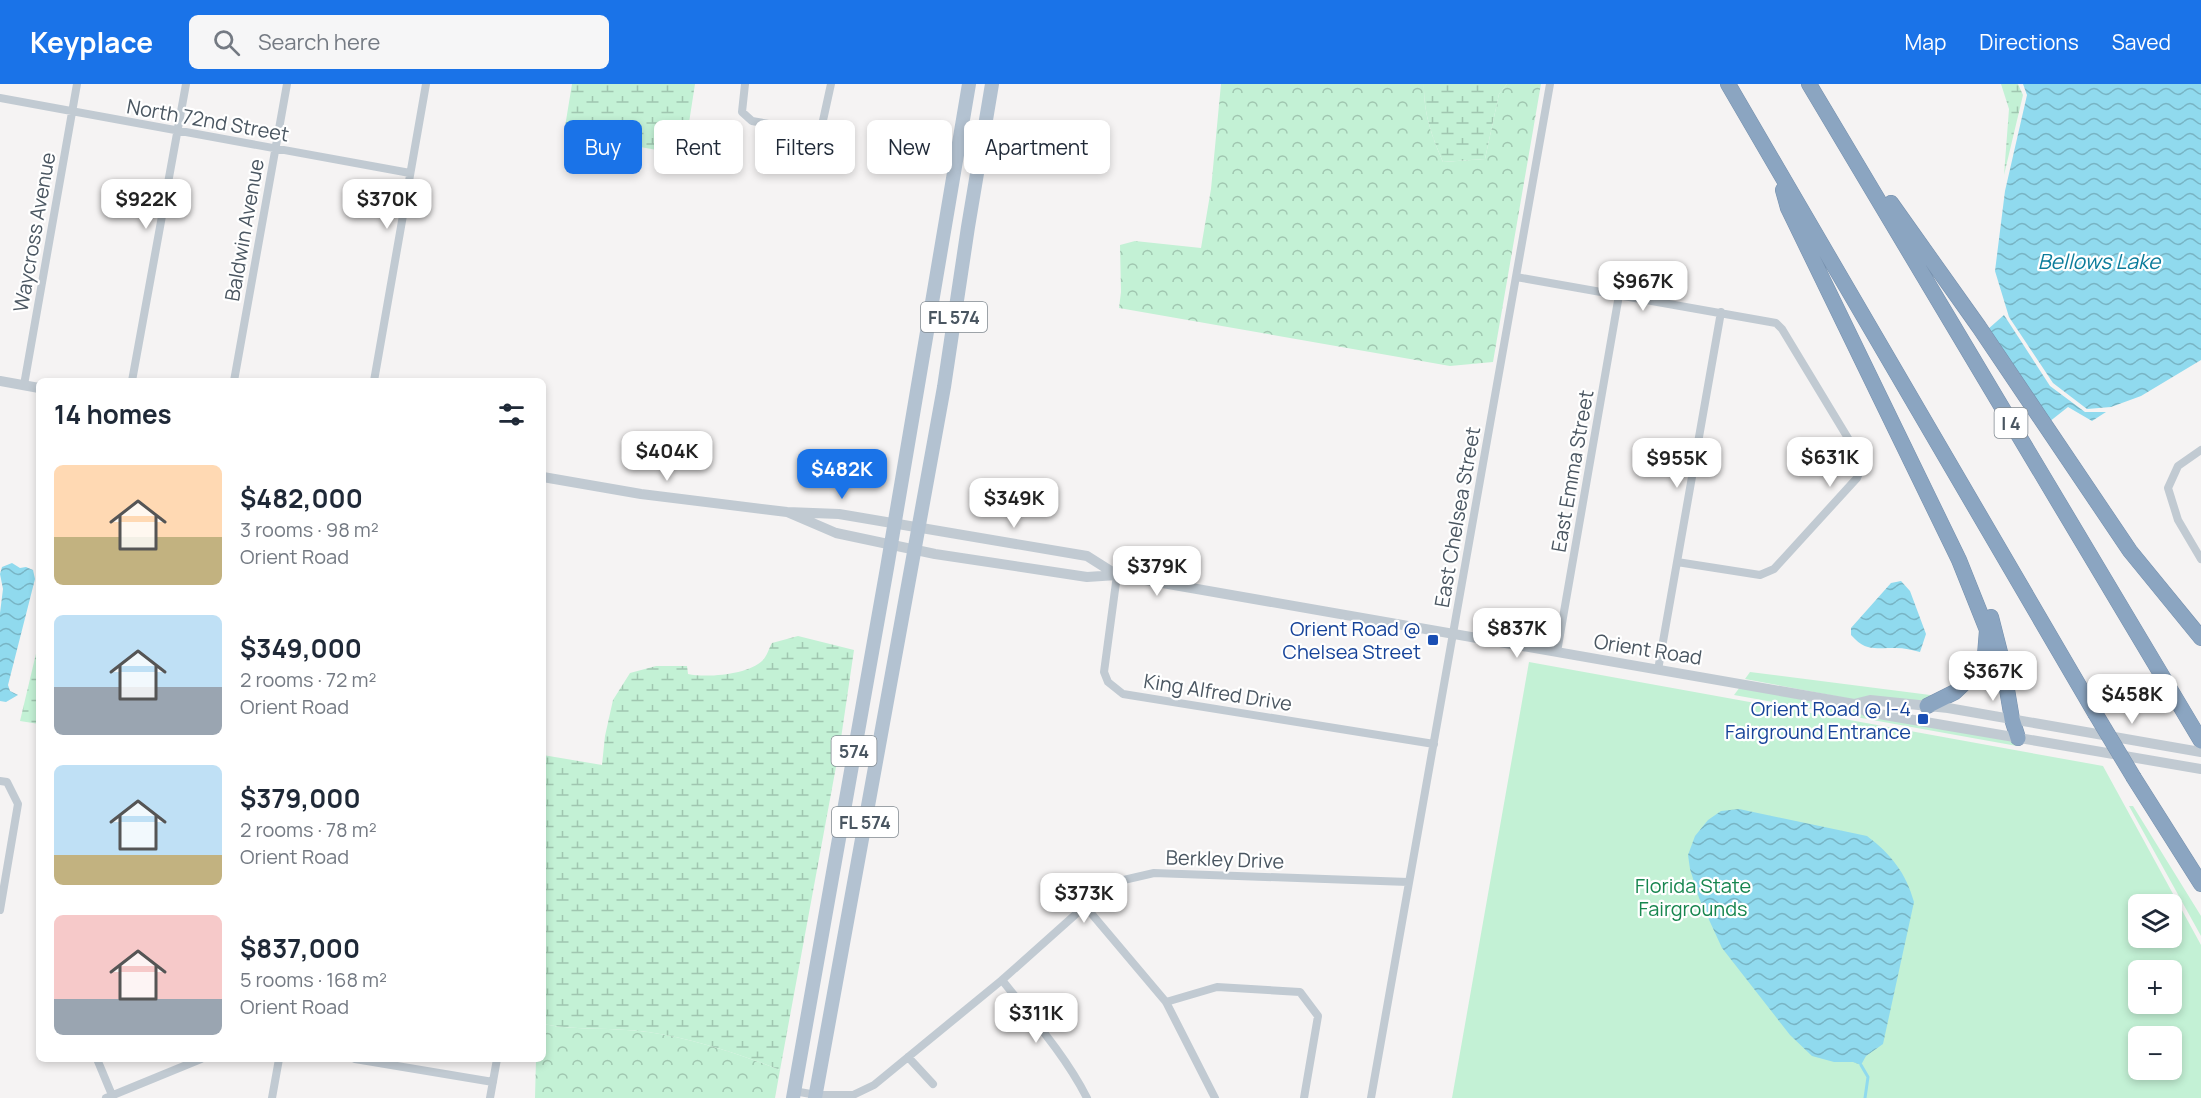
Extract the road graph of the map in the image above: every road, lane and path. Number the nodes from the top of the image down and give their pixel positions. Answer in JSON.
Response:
{"nodes":[{"id":1,"x":77,"y":84,"type":"edge"},
{"id":2,"x":186,"y":84,"type":"edge"},
{"id":3,"x":287,"y":84,"type":"edge"},
{"id":4,"x":426,"y":84,"type":"edge"},
{"id":5,"x":745,"y":84,"type":"edge"},
{"id":6,"x":831,"y":84,"type":"edge"},
{"id":7,"x":969,"y":84,"type":"edge"},
{"id":8,"x":992,"y":84,"type":"edge"},
{"id":9,"x":1550,"y":84,"type":"edge"},
{"id":10,"x":1728,"y":84,"type":"edge"},
{"id":11,"x":1809,"y":84,"type":"edge"},
{"id":12,"x":0,"y":98,"type":"edge"},
{"id":13,"x":1824,"y":108,"type":"junction"},
{"id":14,"x":72,"y":112,"type":"junction"},
{"id":15,"x":177,"y":132,"type":"junction"},
{"id":16,"x":275,"y":149,"type":"junction"},
{"id":17,"x":1773,"y":161,"type":"junction"},
{"id":18,"x":410,"y":173,"type":"junction"},
{"id":19,"x":1516,"y":277,"type":"junction"},
{"id":20,"x":1619,"y":295,"type":"junction"},
{"id":21,"x":1721,"y":312,"type":"junction"},
{"id":22,"x":133,"y":378,"type":"edge"},
{"id":23,"x":235,"y":378,"type":"edge"},
{"id":24,"x":375,"y":378,"type":"edge"},
{"id":25,"x":0,"y":381,"type":"edge"},
{"id":26,"x":24,"y":385,"type":"junction"},
{"id":27,"x":36,"y":387,"type":"edge"},
{"id":28,"x":2201,"y":450,"type":"edge"},
{"id":29,"x":546,"y":478,"type":"edge"},
{"id":30,"x":787,"y":512,"type":"junction"},
{"id":31,"x":894,"y":523,"type":"junction"},
{"id":32,"x":918,"y":527,"type":"junction"},
{"id":33,"x":891,"y":544,"type":"junction"},
{"id":34,"x":914,"y":549,"type":"junction"},
{"id":35,"x":2201,"y":559,"type":"edge"},
{"id":36,"x":1959,"y":560,"type":"junction"},
{"id":37,"x":1677,"y":562,"type":"junction"},
{"id":38,"x":1117,"y":575,"type":"junction"},
{"id":39,"x":1454,"y":633,"type":"junction"},
{"id":40,"x":2201,"y":638,"type":"edge"},
{"id":41,"x":1557,"y":652,"type":"junction"},
{"id":42,"x":1658,"y":669,"type":"junction"},
{"id":43,"x":1854,"y":704,"type":"junction"},
{"id":44,"x":1927,"y":706,"type":"junction"},
{"id":45,"x":2012,"y":719,"type":"junction"},
{"id":46,"x":2019,"y":738,"type":"junction"},
{"id":47,"x":2200,"y":743,"type":"edge"},
{"id":48,"x":1434,"y":744,"type":"junction"},
{"id":49,"x":2201,"y":769,"type":"edge"},
{"id":50,"x":0,"y":781,"type":"edge"},
{"id":51,"x":1408,"y":882,"type":"junction"},
{"id":52,"x":2201,"y":884,"type":"edge"},
{"id":53,"x":2,"y":886,"type":"edge"},
{"id":54,"x":1085,"y":906,"type":"junction"},
{"id":55,"x":0,"y":910,"type":"edge"},
{"id":56,"x":1002,"y":980,"type":"junction"},
{"id":57,"x":1166,"y":1002,"type":"junction"},
{"id":58,"x":908,"y":1057,"type":"junction"},
{"id":59,"x":98,"y":1062,"type":"edge"},
{"id":60,"x":194,"y":1062,"type":"edge"},
{"id":61,"x":279,"y":1062,"type":"edge"},
{"id":62,"x":373,"y":1062,"type":"edge"},
{"id":63,"x":496,"y":1062,"type":"edge"},
{"id":64,"x":493,"y":1082,"type":"junction"},
{"id":65,"x":933,"y":1084,"type":"dead end"},
{"id":66,"x":793,"y":1094,"type":"edge"},
{"id":67,"x":815,"y":1096,"type":"edge"},
{"id":68,"x":109,"y":1097,"type":"edge"},
{"id":69,"x":273,"y":1098,"type":"edge"},
{"id":70,"x":490,"y":1098,"type":"edge"},
{"id":71,"x":1087,"y":1098,"type":"edge"},
{"id":72,"x":1215,"y":1098,"type":"edge"},
{"id":73,"x":1304,"y":1098,"type":"edge"},
{"id":74,"x":1371,"y":1098,"type":"edge"}],
"edges":[{"from":1,"to":14,"type":"street","name":"Waycross Avenue"},
{"from":2,"to":15,"type":"street"},
{"from":3,"to":16,"type":"street","name":"Baldwin Avenue"},
{"from":4,"to":18,"type":"street"},
{"from":5,"to":6,"type":"street"},
{"from":7,"to":31,"type":"main road","number":"574"},
{"from":8,"to":32,"type":"main road","number":"FL 574"},
{"from":9,"to":19,"type":"street","name":"East Chelsea Street"},
{"from":10,"to":17,"type":"highway"},
{"from":11,"to":13,"type":"highway","number":"I 4"},
{"from":12,"to":14,"type":"street","name":"North 72nd Street"},
{"from":13,"to":40,"type":"highway"},
{"from":13,"to":47,"type":"highway","number":"I 4"},
{"from":14,"to":15,"type":"street","name":"North 72nd Street"},
{"from":14,"to":26,"type":"street","name":"Waycross Avenue"},
{"from":15,"to":16,"type":"street","name":"North 72nd Street"},
{"from":15,"to":22,"type":"street"},
{"from":16,"to":18,"type":"street","name":"North 72nd Street"},
{"from":16,"to":23,"type":"street","name":"Baldwin Avenue"},
{"from":17,"to":36,"type":"highway"},
{"from":17,"to":52,"type":"highway","bridge":true},
{"from":18,"to":24,"type":"street"},
{"from":19,"to":20,"type":"street"},
{"from":19,"to":39,"type":"street","name":"East Chelsea Street"},
{"from":20,"to":21,"type":"street"},
{"from":20,"to":41,"type":"street","name":"East Emma Street"},
{"from":21,"to":37,"type":"street"},
{"from":21,"to":37,"type":"street"},
{"from":25,"to":26,"type":"street"},
{"from":26,"to":27,"type":"street"},
{"from":28,"to":35,"type":"street"},
{"from":29,"to":30,"type":"street","name":"Orient Road"},
{"from":30,"to":31,"type":"street","name":"Orient Road"},
{"from":30,"to":33,"type":"street","name":"Orient Road"},
{"from":31,"to":32,"type":"street","name":"Orient Road"},
{"from":31,"to":33,"type":"main road","number":"574"},
{"from":32,"to":34,"type":"main road","number":"FL 574"},
{"from":32,"to":38,"type":"street","name":"Orient Road"},
{"from":33,"to":34,"type":"street","name":"Orient Road"},
{"from":33,"to":66,"type":"main road","number":"574"},
{"from":34,"to":38,"type":"street","name":"Orient Road"},
{"from":34,"to":67,"type":"main road","number":"FL 574"},
{"from":36,"to":44,"type":"highway"},
{"from":36,"to":45,"type":"highway"},
{"from":37,"to":42,"type":"street"},
{"from":38,"to":39,"type":"street","name":"Orient Road"},
{"from":38,"to":48,"type":"street","name":"King Alfred Drive"},
{"from":39,"to":41,"type":"street","name":"Orient Road"},
{"from":39,"to":48,"type":"street","name":"East Chelsea Street"},
{"from":41,"to":42,"type":"street","name":"Orient Road"},
{"from":42,"to":43,"type":"street","name":"Orient Road"},
{"from":43,"to":44,"type":"street","name":"Orient Road"},
{"from":43,"to":46,"type":"street","name":"Orient Road"},
{"from":44,"to":45,"type":"street","name":"Orient Road"},
{"from":45,"to":46,"type":"highway"},
{"from":45,"to":47,"type":"street","name":"Orient Road"},
{"from":46,"to":49,"type":"street","name":"Orient Road"},
{"from":48,"to":51,"type":"street","name":"East Chelsea Street"},
{"from":50,"to":53,"type":"street"},
{"from":51,"to":54,"type":"street","name":"Berkley Drive"},
{"from":51,"to":74,"type":"street","name":"East Chelsea Street"},
{"from":53,"to":55,"type":"street"},
{"from":54,"to":56,"type":"street","name":"Berkley Drive"},
{"from":54,"to":57,"type":"street"},
{"from":56,"to":58,"type":"street","name":"Berkley Drive"},
{"from":56,"to":71,"type":"street"},
{"from":57,"to":72,"type":"street"},
{"from":57,"to":73,"type":"street"},
{"from":58,"to":65,"type":"street"},
{"from":58,"to":67,"type":"street","name":"Berkley Drive"},
{"from":59,"to":68,"type":"street"},
{"from":60,"to":68,"type":"street"},
{"from":61,"to":69,"type":"street"},
{"from":62,"to":64,"type":"street"},
{"from":63,"to":64,"type":"street"},
{"from":64,"to":70,"type":"street"},
{"from":66,"to":67,"type":"street","name":"Berkley Drive"}]}
